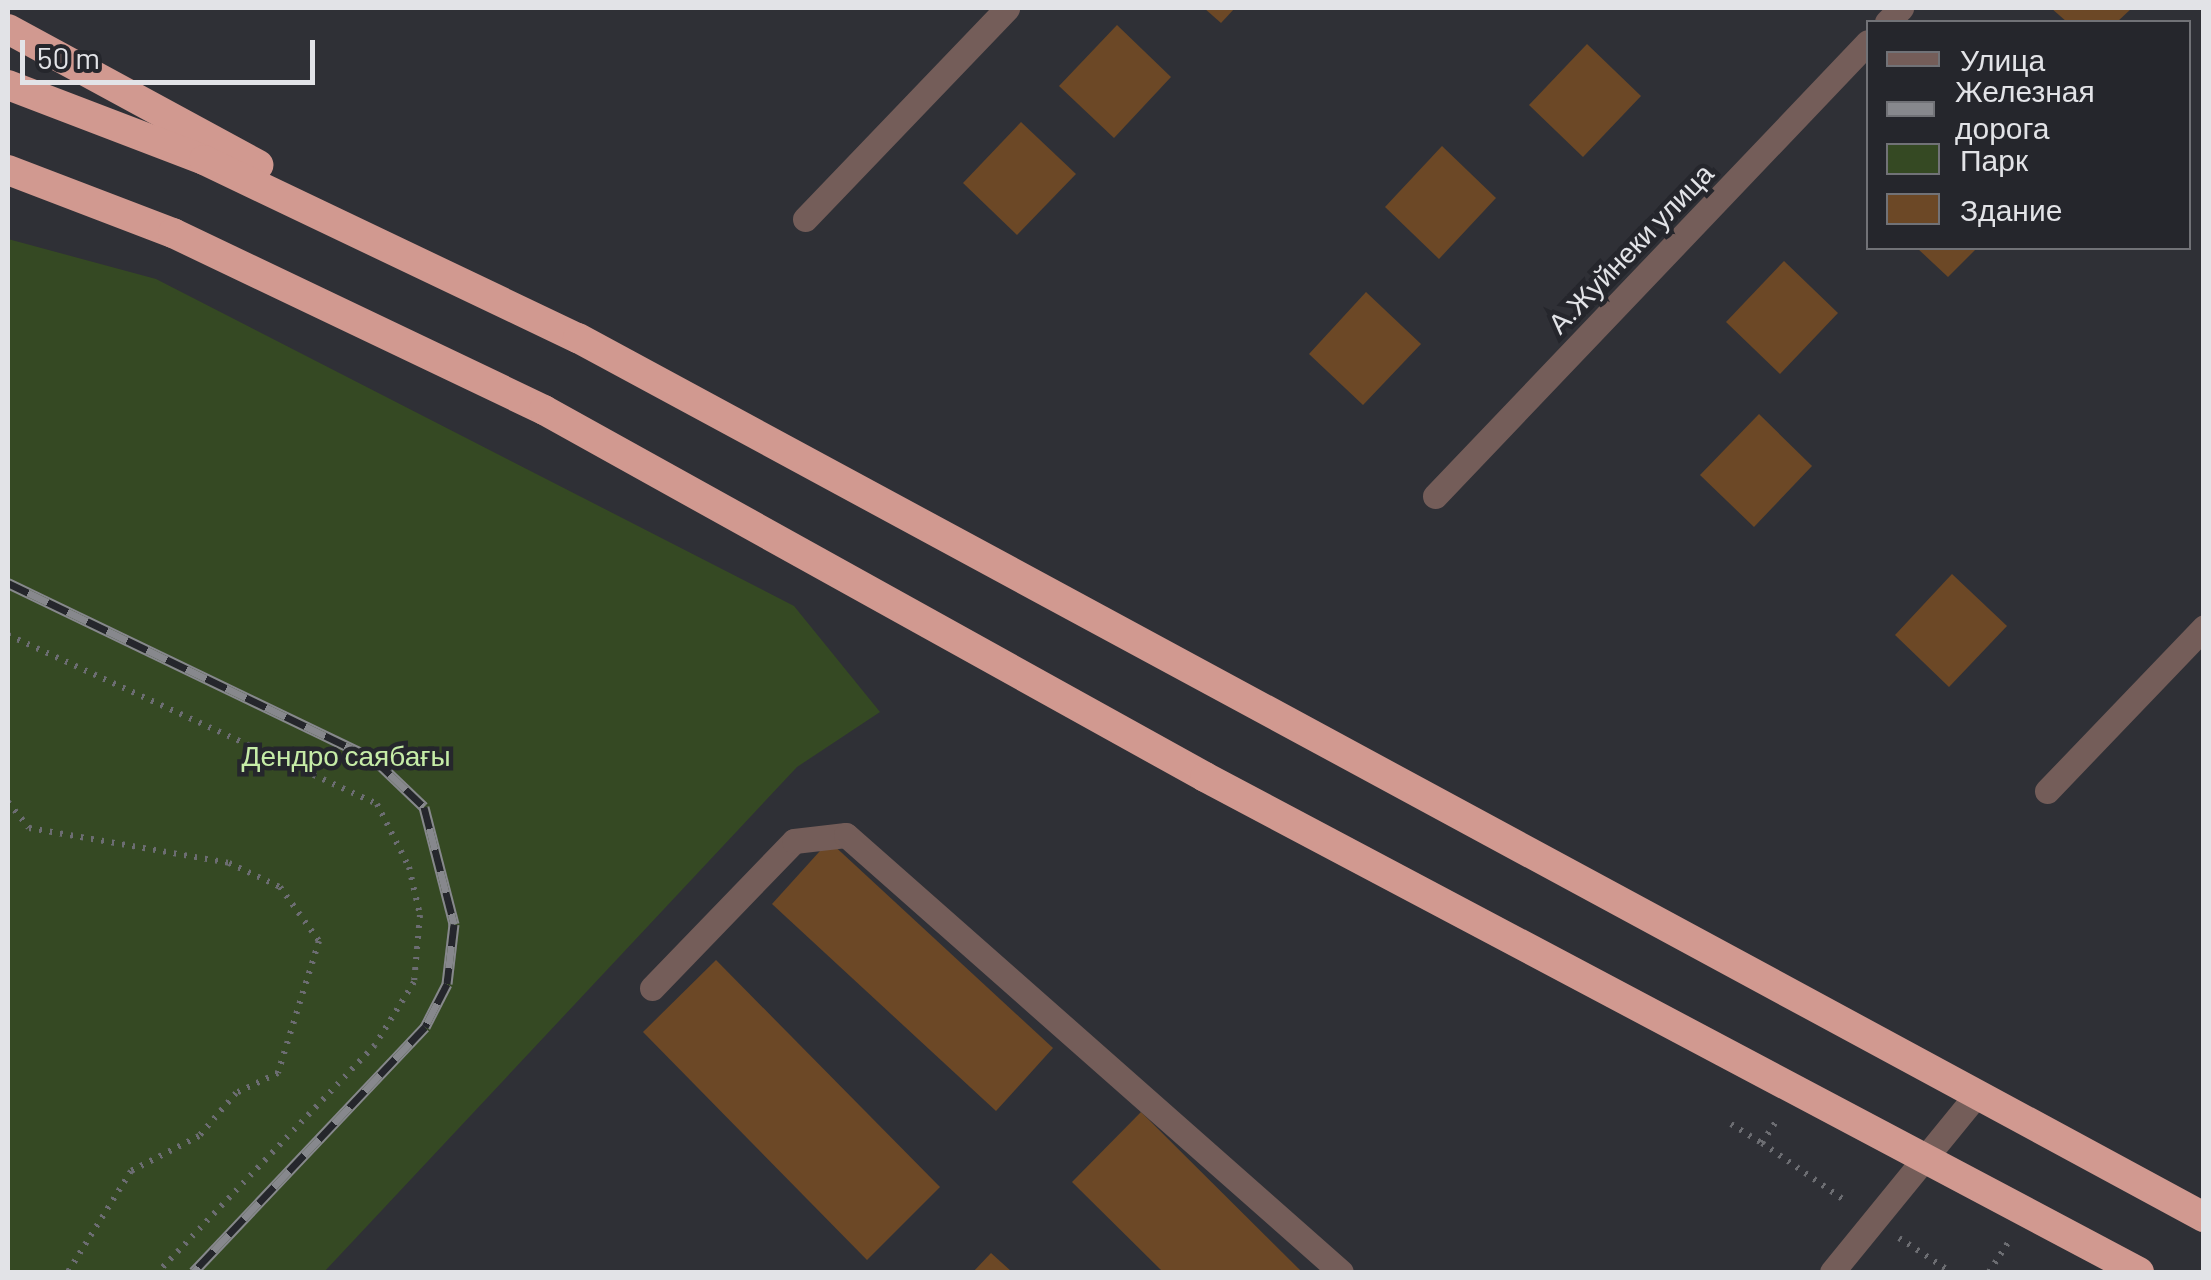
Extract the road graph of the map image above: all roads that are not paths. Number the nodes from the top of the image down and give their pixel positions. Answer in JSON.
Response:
{"nodes":[{"id":1,"x":15,"y":8,"type":"edge"},
{"id":2,"x":1007,"y":8,"type":"edge"},
{"id":3,"x":8,"y":19,"type":"edge"},
{"id":4,"x":8,"y":29,"type":"edge"},
{"id":5,"x":1866,"y":44,"type":"edge"},
{"id":6,"x":8,"y":85,"type":"edge"},
{"id":7,"x":8,"y":170,"type":"edge"},
{"id":8,"x":805,"y":218,"type":"dead end"},
{"id":9,"x":578,"y":338,"type":"junction"},
{"id":10,"x":1435,"y":496,"type":"dead end"},
{"id":11,"x":2204,"y":627,"type":"edge"},
{"id":12,"x":2047,"y":791,"type":"dead end"},
{"id":13,"x":652,"y":988,"type":"dead end"},
{"id":14,"x":1977,"y":1094,"type":"junction"},
{"id":15,"x":1928,"y":1159,"type":"junction"},
{"id":16,"x":2204,"y":1216,"type":"edge"},
{"id":17,"x":1341,"y":1272,"type":"edge"},
{"id":18,"x":1834,"y":1272,"type":"edge"},
{"id":19,"x":2139,"y":1272,"type":"edge"}],
"edges":[{"from":1,"to":3,"type":"street"},
{"from":2,"to":8,"type":"street"},
{"from":4,"to":9,"type":"highway"},
{"from":5,"to":10,"type":"street","name":"А.Жуйнеки улица"},
{"from":6,"to":9,"type":"highway"},
{"from":7,"to":15,"type":"highway"},
{"from":9,"to":14,"type":"highway"},
{"from":11,"to":12,"type":"street"},
{"from":13,"to":17,"type":"street"},
{"from":14,"to":15,"type":"street"},
{"from":14,"to":16,"type":"highway"},
{"from":15,"to":18,"type":"street"},
{"from":15,"to":19,"type":"highway"}]}
